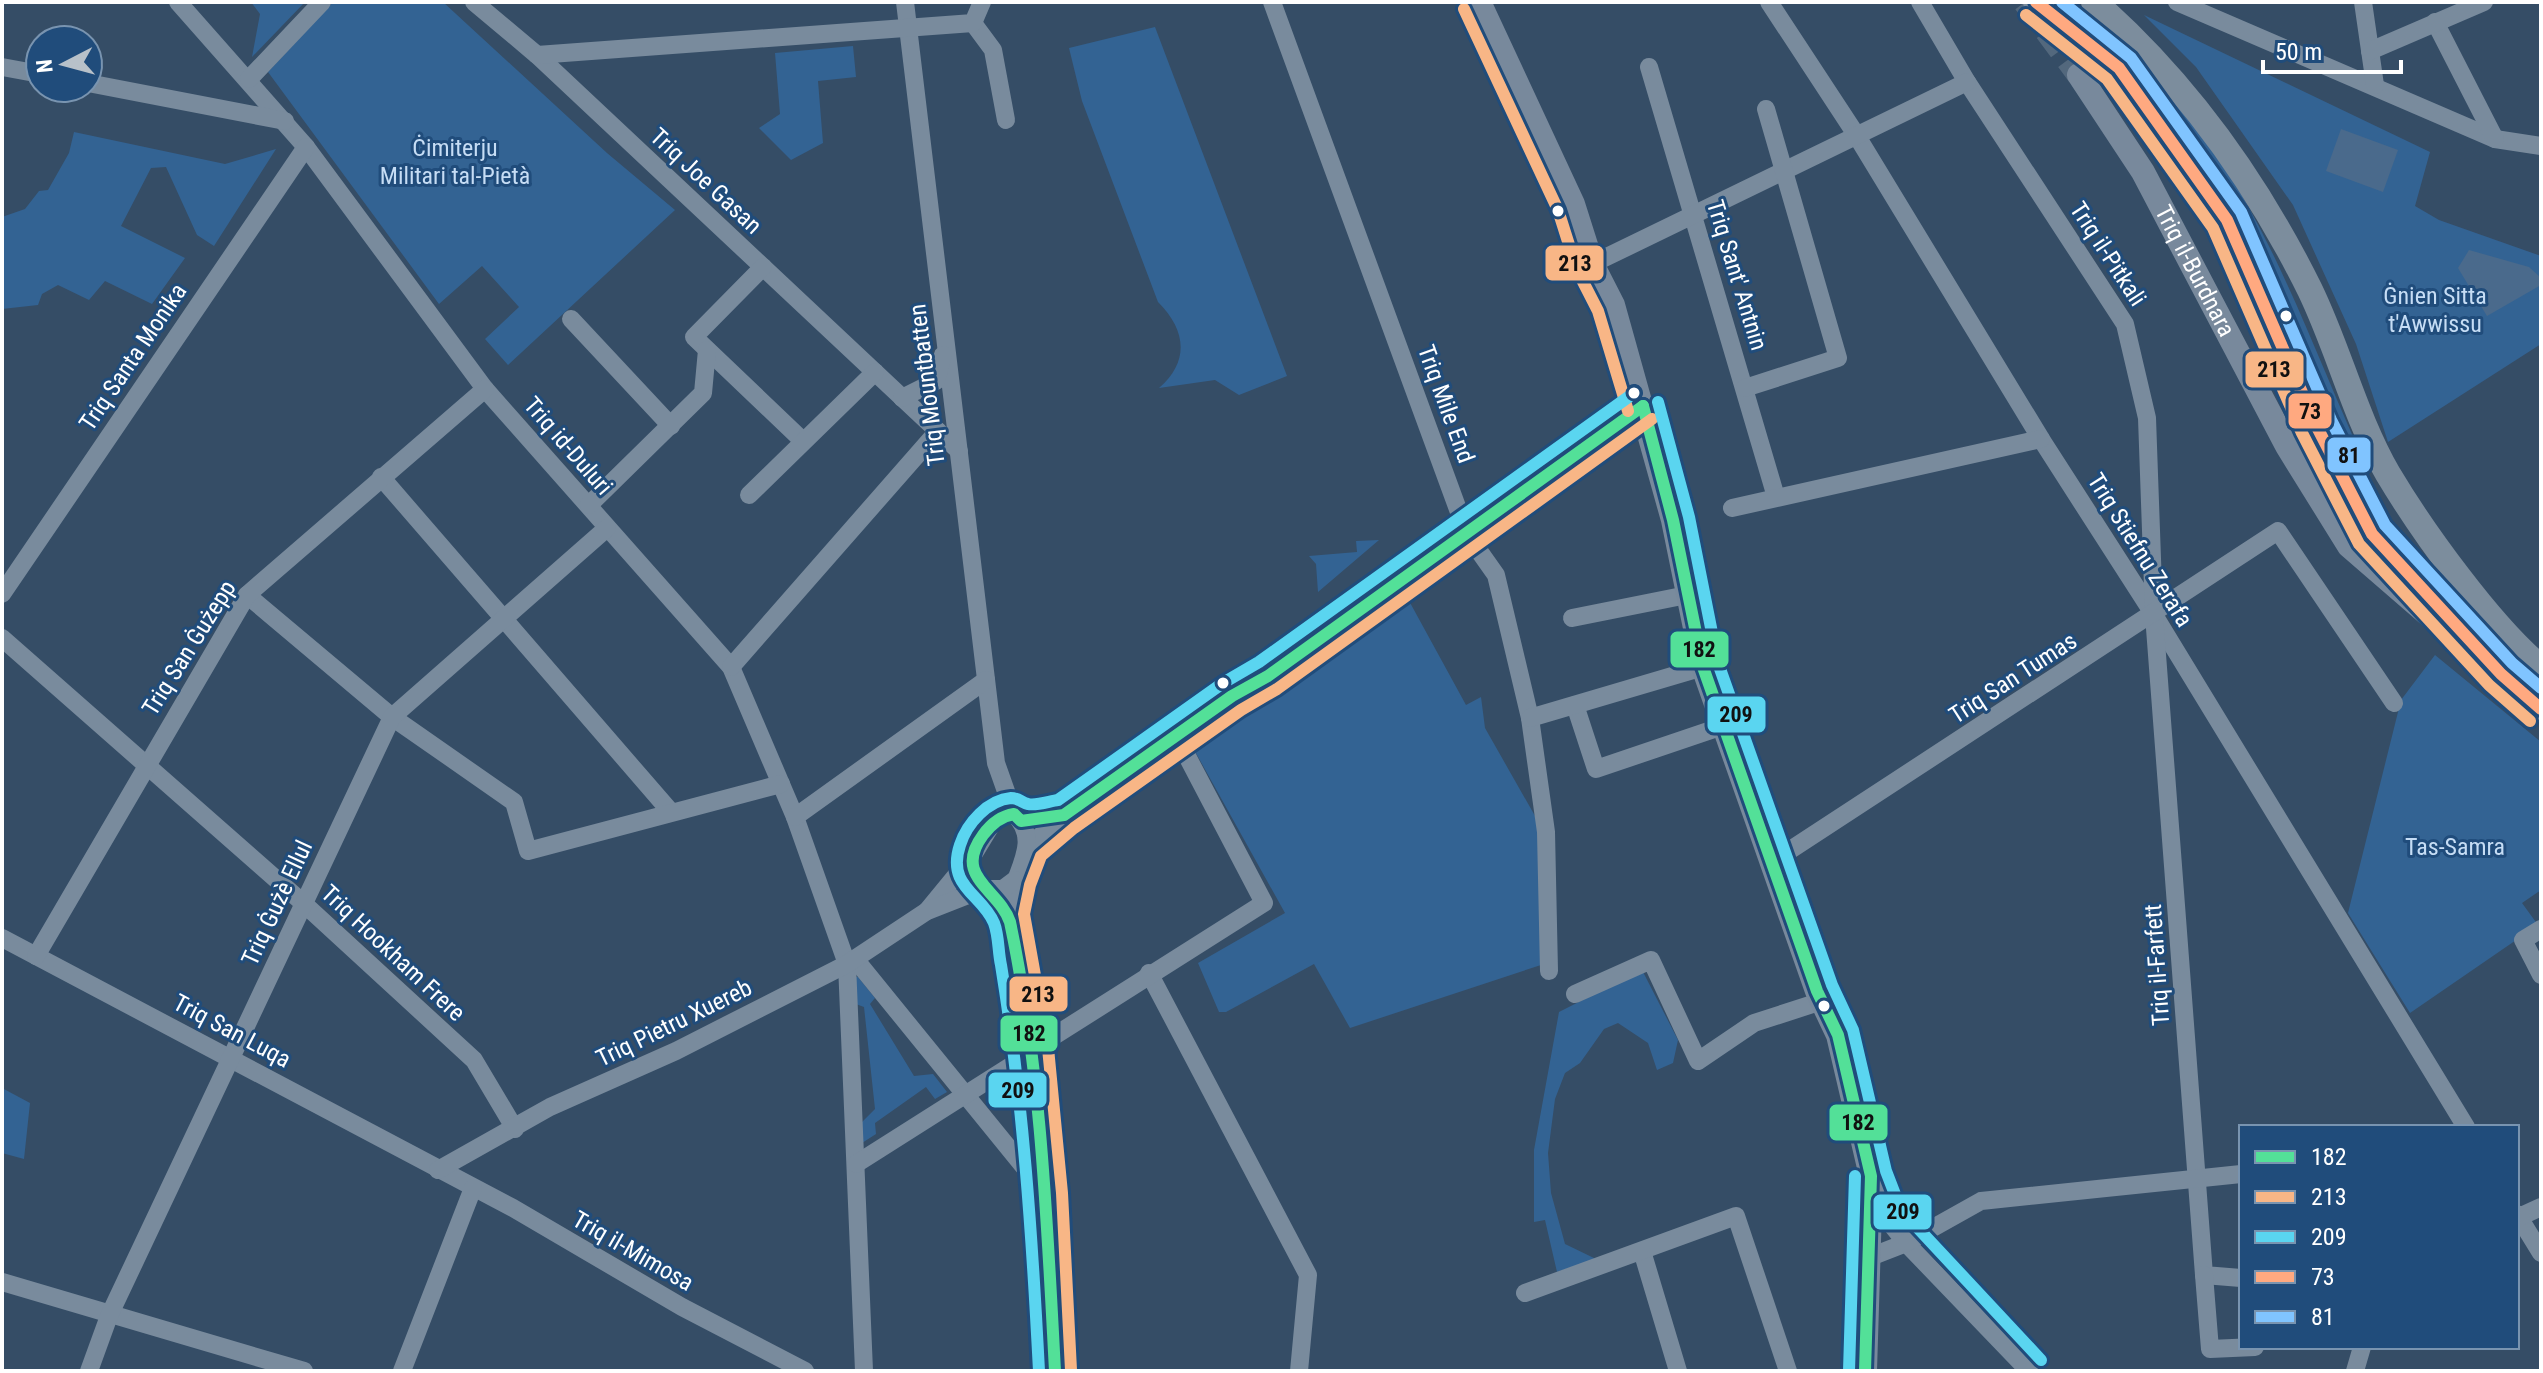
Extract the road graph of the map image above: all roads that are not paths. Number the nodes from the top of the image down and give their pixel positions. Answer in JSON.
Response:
{"nodes":[{"id":1,"x":178,"y":2,"type":"edge"},
{"id":2,"x":322,"y":2,"type":"edge"},
{"id":3,"x":474,"y":2,"type":"edge"},
{"id":4,"x":905,"y":2,"type":"edge"},
{"id":5,"x":982,"y":2,"type":"edge"},
{"id":6,"x":1272,"y":2,"type":"edge"},
{"id":7,"x":1479,"y":2,"type":"edge"},
{"id":8,"x":1769,"y":2,"type":"edge"},
{"id":9,"x":1920,"y":2,"type":"edge"},
{"id":10,"x":2036,"y":2,"type":"edge"},
{"id":11,"x":2094,"y":2,"type":"edge"},
{"id":12,"x":2177,"y":2,"type":"edge"},
{"id":13,"x":2363,"y":2,"type":"edge"},
{"id":14,"x":2484,"y":2,"type":"edge"},
{"id":15,"x":2435,"y":22,"type":"junction"},
{"id":16,"x":973,"y":23,"type":"junction"},
{"id":17,"x":909,"y":30,"type":"junction"},
{"id":18,"x":2370,"y":51,"type":"junction"},
{"id":19,"x":537,"y":55,"type":"junction"},
{"id":20,"x":2,"y":67,"type":"edge"},
{"id":21,"x":1649,"y":67,"type":"dead end"},
{"id":22,"x":24,"y":71,"type":"edge"},
{"id":23,"x":2079,"y":75,"type":"tunnel mouth"},
{"id":24,"x":249,"y":79,"type":"junction"},
{"id":25,"x":1967,"y":82,"type":"junction"},
{"id":26,"x":2375,"y":85,"type":"junction"},
{"id":27,"x":104,"y":86,"type":"edge"},
{"id":28,"x":1766,"y":109,"type":"dead end"},
{"id":29,"x":1006,"y":120,"type":"dead end"},
{"id":30,"x":285,"y":121,"type":"junction"},
{"id":31,"x":1855,"y":133,"type":"junction"},
{"id":32,"x":2495,"y":139,"type":"junction"},
{"id":33,"x":2541,"y":146,"type":"edge"},
{"id":34,"x":306,"y":147,"type":"junction"},
{"id":35,"x":1781,"y":171,"type":"junction"},
{"id":36,"x":1695,"y":216,"type":"junction"},
{"id":37,"x":1592,"y":264,"type":"junction"},
{"id":38,"x":763,"y":267,"type":"junction"},
{"id":39,"x":571,"y":319,"type":"dead end"},
{"id":40,"x":700,"y":343,"type":"junction"},
{"id":41,"x":946,"y":346,"type":"junction"},
{"id":42,"x":875,"y":372,"type":"junction"},
{"id":43,"x":1745,"y":388,"type":"junction"},
{"id":44,"x":485,"y":389,"type":"junction"},
{"id":45,"x":902,"y":398,"type":"junction"},
{"id":46,"x":1643,"y":406,"type":"junction"},
{"id":47,"x":671,"y":426,"type":"junction"},
{"id":48,"x":938,"y":431,"type":"junction"},
{"id":49,"x":2041,"y":439,"type":"junction"},
{"id":50,"x":803,"y":441,"type":"junction"},
{"id":51,"x":959,"y":451,"type":"junction"},
{"id":52,"x":381,"y":477,"type":"junction"},
{"id":53,"x":749,"y":495,"type":"dead end"},
{"id":54,"x":1776,"y":497,"type":"junction"},
{"id":55,"x":589,"y":505,"type":"junction"},
{"id":56,"x":1732,"y":508,"type":"dead end"},
{"id":57,"x":607,"y":528,"type":"junction"},
{"id":58,"x":1467,"y":534,"type":"junction"},
{"id":59,"x":2,"y":594,"type":"edge"},
{"id":60,"x":247,"y":595,"type":"junction"},
{"id":61,"x":1687,"y":595,"type":"junction"},
{"id":62,"x":2154,"y":615,"type":"junction"},
{"id":63,"x":1572,"y":618,"type":"dead end"},
{"id":64,"x":506,"y":619,"type":"junction"},
{"id":65,"x":2,"y":638,"type":"edge"},
{"id":66,"x":731,"y":667,"type":"junction"},
{"id":67,"x":1703,"y":667,"type":"junction"},
{"id":68,"x":2541,"y":668,"type":"edge"},
{"id":69,"x":2501,"y":674,"type":"junction"},
{"id":70,"x":986,"y":680,"type":"junction"},
{"id":71,"x":2394,"y":703,"type":"dead end"},
{"id":72,"x":1575,"y":705,"type":"junction"},
{"id":73,"x":2541,"y":709,"type":"edge"},
{"id":74,"x":392,"y":717,"type":"junction"},
{"id":75,"x":1530,"y":718,"type":"junction"},
{"id":76,"x":1723,"y":726,"type":"junction"},
{"id":77,"x":1177,"y":737,"type":"junction"},
{"id":78,"x":996,"y":763,"type":"junction"},
{"id":79,"x":144,"y":766,"type":"junction"},
{"id":80,"x":781,"y":784,"type":"junction"},
{"id":81,"x":670,"y":811,"type":"junction"},
{"id":82,"x":1064,"y":815,"type":"junction"},
{"id":83,"x":795,"y":817,"type":"junction"},
{"id":84,"x":1018,"y":818,"type":"junction"},
{"id":85,"x":993,"y":822,"type":"junction"},
{"id":86,"x":1028,"y":847,"type":"junction"},
{"id":87,"x":973,"y":855,"type":"junction"},
{"id":88,"x":1772,"y":862,"type":"junction"},
{"id":89,"x":1015,"y":880,"type":"junction"},
{"id":90,"x":983,"y":889,"type":"junction"},
{"id":91,"x":302,"y":902,"type":"junction"},
{"id":92,"x":927,"y":911,"type":"junction"},
{"id":93,"x":1008,"y":914,"type":"junction"},
{"id":94,"x":2541,"y":929,"type":"edge"},
{"id":95,"x":2,"y":938,"type":"edge"},
{"id":96,"x":36,"y":956,"type":"junction"},
{"id":97,"x":851,"y":961,"type":"junction"},
{"id":98,"x":1549,"y":971,"type":"dead end"},
{"id":99,"x":1149,"y":973,"type":"junction"},
{"id":100,"x":2541,"y":975,"type":"edge"},
{"id":101,"x":1575,"y":994,"type":"dead end"},
{"id":102,"x":1822,"y":1001,"type":"junction"},
{"id":103,"x":1032,"y":1050,"type":"junction"},
{"id":104,"x":233,"y":1059,"type":"junction"},
{"id":105,"x":1009,"y":1067,"type":"dead end"},
{"id":106,"x":965,"y":1094,"type":"junction"},
{"id":107,"x":2465,"y":1125,"type":"edge"},
{"id":108,"x":515,"y":1129,"type":"junction"},
{"id":109,"x":856,"y":1164,"type":"junction"},
{"id":110,"x":438,"y":1170,"type":"junction"},
{"id":111,"x":2239,"y":1174,"type":"edge"},
{"id":112,"x":1871,"y":1176,"type":"junction"},
{"id":113,"x":2197,"y":1179,"type":"junction"},
{"id":114,"x":473,"y":1188,"type":"junction"},
{"id":115,"x":1046,"y":1194,"type":"junction"},
{"id":116,"x":2541,"y":1207,"type":"edge"},
{"id":117,"x":2519,"y":1216,"type":"edge"},
{"id":118,"x":2519,"y":1218,"type":"edge"},
{"id":119,"x":1906,"y":1243,"type":"junction"},
{"id":120,"x":1642,"y":1251,"type":"junction"},
{"id":121,"x":2541,"y":1253,"type":"edge"},
{"id":122,"x":1870,"y":1257,"type":"junction"},
{"id":123,"x":2204,"y":1275,"type":"junction"},
{"id":124,"x":2239,"y":1278,"type":"edge"},
{"id":125,"x":2,"y":1282,"type":"edge"},
{"id":126,"x":1525,"y":1293,"type":"dead end"},
{"id":127,"x":109,"y":1316,"type":"junction"},
{"id":128,"x":2239,"y":1348,"type":"edge"},
{"id":129,"x":2361,"y":1349,"type":"edge"},
{"id":130,"x":89,"y":1371,"type":"edge"},
{"id":131,"x":304,"y":1371,"type":"edge"},
{"id":132,"x":402,"y":1371,"type":"edge"},
{"id":133,"x":805,"y":1371,"type":"edge"},
{"id":134,"x":864,"y":1371,"type":"edge"},
{"id":135,"x":1055,"y":1371,"type":"edge"},
{"id":136,"x":1299,"y":1371,"type":"edge"},
{"id":137,"x":1678,"y":1371,"type":"edge"},
{"id":138,"x":1788,"y":1371,"type":"edge"},
{"id":139,"x":1865,"y":1371,"type":"edge"},
{"id":140,"x":2029,"y":1371,"type":"edge"},
{"id":141,"x":2355,"y":1371,"type":"edge"}],
"edges":[{"from":1,"to":24,"type":"street","name":"Triq id-Duluri"},
{"from":2,"to":24,"type":"street"},
{"from":3,"to":19,"type":"street","name":"Triq Joe Gasan"},
{"from":4,"to":17,"type":"street","name":"Triq Mountbatten"},
{"from":5,"to":16,"type":"street"},
{"from":6,"to":58,"type":"street","name":"Triq Mile End"},
{"from":7,"to":37,"type":"main road"},
{"from":8,"to":31,"type":"street","name":"Triq Stiefnu Zerafa"},
{"from":9,"to":25,"type":"street","name":"Triq il-Pitkali"},
{"from":10,"to":69,"type":"highway"},
{"from":11,"to":68,"type":"highway"},
{"from":12,"to":26,"type":"street"},
{"from":13,"to":18,"type":"street"},
{"from":14,"to":15,"type":"street"},
{"from":15,"to":18,"type":"street"},
{"from":15,"to":32,"type":"street"},
{"from":16,"to":17,"type":"street"},
{"from":16,"to":29,"type":"street"},
{"from":17,"to":19,"type":"street"},
{"from":17,"to":41,"type":"street","name":"Triq Mountbatten"},
{"from":18,"to":26,"type":"street"},
{"from":19,"to":38,"type":"street","name":"Triq Joe Gasan"},
{"from":20,"to":22,"type":"street"},
{"from":21,"to":36,"type":"street","name":"Triq Sant' Antnin"},
{"from":23,"to":69,"type":"main road","name":"Triq il-Burdnara"},
{"from":24,"to":30,"type":"street","name":"Triq id-Duluri"},
{"from":25,"to":31,"type":"street"},
{"from":25,"to":62,"type":"street","name":"Triq il-Pitkali"},
{"from":26,"to":32,"type":"street"},
{"from":27,"to":30,"type":"street"},
{"from":28,"to":35,"type":"street"},
{"from":30,"to":34,"type":"street","name":"Triq id-Duluri"},
{"from":31,"to":35,"type":"street"},
{"from":31,"to":49,"type":"street","name":"Triq Stiefnu Zerafa"},
{"from":32,"to":33,"type":"street"},
{"from":34,"to":44,"type":"street","name":"Triq id-Duluri"},
{"from":34,"to":59,"type":"street","name":"Triq Santa Monika"},
{"from":35,"to":36,"type":"street"},
{"from":35,"to":43,"type":"street"},
{"from":36,"to":37,"type":"street"},
{"from":36,"to":43,"type":"street","name":"Triq Sant' Antnin"},
{"from":37,"to":46,"type":"main road"},
{"from":38,"to":40,"type":"street"},
{"from":38,"to":42,"type":"street","name":"Triq Joe Gasan"},
{"from":39,"to":47,"type":"street"},
{"from":40,"to":47,"type":"street"},
{"from":40,"to":50,"type":"street"},
{"from":41,"to":45,"type":"street"},
{"from":41,"to":51,"type":"street","name":"Triq Mountbatten"},
{"from":42,"to":45,"type":"street","name":"Triq Joe Gasan"},
{"from":42,"to":50,"type":"street"},
{"from":43,"to":54,"type":"street","name":"Triq Sant' Antnin"},
{"from":44,"to":52,"type":"street","name":"Triq San Ġużepp"},
{"from":44,"to":55,"type":"street","name":"Triq id-Duluri"},
{"from":45,"to":48,"type":"street","name":"Triq Joe Gasan"},
{"from":46,"to":58,"type":"street"},
{"from":46,"to":61,"type":"main road"},
{"from":47,"to":55,"type":"street"},
{"from":48,"to":51,"type":"street","name":"Triq Joe Gasan"},
{"from":48,"to":66,"type":"street"},
{"from":49,"to":54,"type":"street"},
{"from":49,"to":62,"type":"street","name":"Triq Stiefnu Zerafa"},
{"from":50,"to":53,"type":"street"},
{"from":51,"to":70,"type":"street","name":"Triq Mountbatten"},
{"from":52,"to":60,"type":"street","name":"Triq San Ġużepp"},
{"from":52,"to":64,"type":"street"},
{"from":54,"to":56,"type":"street"},
{"from":55,"to":57,"type":"street","name":"Triq id-Duluri"},
{"from":57,"to":64,"type":"street","name":"Triq Ġużè Ellul"},
{"from":57,"to":66,"type":"street","name":"Triq id-Duluri"},
{"from":58,"to":75,"type":"street","name":"Triq Mile End"},
{"from":58,"to":77,"type":"street"},
{"from":60,"to":74,"type":"street"},
{"from":60,"to":79,"type":"street","name":"Triq San Ġużepp"},
{"from":61,"to":63,"type":"street"},
{"from":61,"to":67,"type":"main road"},
{"from":62,"to":71,"type":"street","name":"Triq San Tumas"},
{"from":62,"to":88,"type":"street","name":"Triq San Tumas"},
{"from":62,"to":107,"type":"street","name":"Triq Stiefnu Zerafa"},
{"from":62,"to":113,"type":"street","name":"Triq il-Farfett"},
{"from":64,"to":74,"type":"street","name":"Triq Ġużè Ellul"},
{"from":64,"to":81,"type":"street"},
{"from":65,"to":79,"type":"street","name":"Triq Hookham Frere"},
{"from":66,"to":80,"type":"street","name":"Triq id-Duluri"},
{"from":67,"to":72,"type":"street"},
{"from":67,"to":76,"type":"main road"},
{"from":69,"to":73,"type":"highway"},
{"from":70,"to":78,"type":"street","name":"Triq Mountbatten"},
{"from":70,"to":83,"type":"street"},
{"from":72,"to":75,"type":"street"},
{"from":72,"to":76,"type":"street"},
{"from":74,"to":81,"type":"street"},
{"from":74,"to":91,"type":"street","name":"Triq Ġużè Ellul"},
{"from":75,"to":98,"type":"street","name":"Triq Mile End"},
{"from":76,"to":88,"type":"main road"},
{"from":77,"to":82,"type":"street"},
{"from":77,"to":99,"type":"street"},
{"from":78,"to":84,"type":"street","name":"Triq Mountbatten"},
{"from":78,"to":85,"type":"street","name":"Triq Mountbatten"},
{"from":79,"to":91,"type":"street","name":"Triq Hookham Frere"},
{"from":79,"to":96,"type":"street","name":"Triq San Ġużepp"},
{"from":80,"to":81,"type":"street"},
{"from":80,"to":83,"type":"street","name":"Triq id-Duluri"},
{"from":82,"to":84,"type":"street"},
{"from":82,"to":86,"type":"street"},
{"from":83,"to":97,"type":"street","name":"Triq id-Duluri"},
{"from":84,"to":85,"type":"street"},
{"from":84,"to":86,"type":"street"},
{"from":85,"to":87,"type":"street"},
{"from":86,"to":89,"type":"street"},
{"from":87,"to":90,"type":"street"},
{"from":87,"to":92,"type":"street","name":"Triq Pietru Xuereb"},
{"from":88,"to":102,"type":"main road"},
{"from":89,"to":90,"type":"street"},
{"from":89,"to":93,"type":"street"},
{"from":90,"to":92,"type":"street","name":"Triq Pietru Xuereb"},
{"from":90,"to":93,"type":"street"},
{"from":91,"to":104,"type":"street","name":"Triq Ġużè Ellul"},
{"from":91,"to":108,"type":"street","name":"Triq Hookham Frere"},
{"from":92,"to":97,"type":"street","name":"Triq Pietru Xuereb"},
{"from":93,"to":103,"type":"street"},
{"from":94,"to":100,"type":"street"},
{"from":95,"to":96,"type":"street","name":"Triq San Luqa"},
{"from":96,"to":104,"type":"street","name":"Triq San Luqa"},
{"from":97,"to":106,"type":"street"},
{"from":97,"to":108,"type":"street","name":"Triq Pietru Xuereb"},
{"from":97,"to":109,"type":"street"},
{"from":99,"to":103,"type":"street"},
{"from":99,"to":136,"type":"street"},
{"from":101,"to":102,"type":"street"},
{"from":102,"to":112,"type":"main road"},
{"from":103,"to":115,"type":"street"},
{"from":104,"to":110,"type":"street","name":"Triq San Luqa"},
{"from":104,"to":127,"type":"street","name":"Triq Ġużè Ellul"},
{"from":105,"to":106,"type":"street"},
{"from":106,"to":109,"type":"street"},
{"from":106,"to":115,"type":"street"},
{"from":108,"to":110,"type":"street","name":"Triq Pietru Xuereb"},
{"from":109,"to":134,"type":"street"},
{"from":110,"to":114,"type":"street","name":"Triq il-Mimosa"},
{"from":111,"to":113,"type":"street"},
{"from":112,"to":119,"type":"street"},
{"from":112,"to":122,"type":"main road"},
{"from":113,"to":119,"type":"street"},
{"from":113,"to":123,"type":"street","name":"Triq il-Farfett"},
{"from":114,"to":132,"type":"street"},
{"from":114,"to":133,"type":"street","name":"Triq il-Mimosa"},
{"from":115,"to":135,"type":"street"},
{"from":116,"to":117,"type":"street"},
{"from":118,"to":121,"type":"street"},
{"from":119,"to":122,"type":"street"},
{"from":119,"to":140,"type":"street"},
{"from":120,"to":126,"type":"street"},
{"from":120,"to":137,"type":"street"},
{"from":120,"to":138,"type":"street"},
{"from":122,"to":139,"type":"main road"},
{"from":123,"to":124,"type":"street"},
{"from":123,"to":128,"type":"street","name":"Triq il-Farfett"},
{"from":125,"to":127,"type":"street"},
{"from":127,"to":130,"type":"street","name":"Triq Ġużè Ellul"},
{"from":127,"to":131,"type":"street"},
{"from":129,"to":141,"type":"street"}]}
